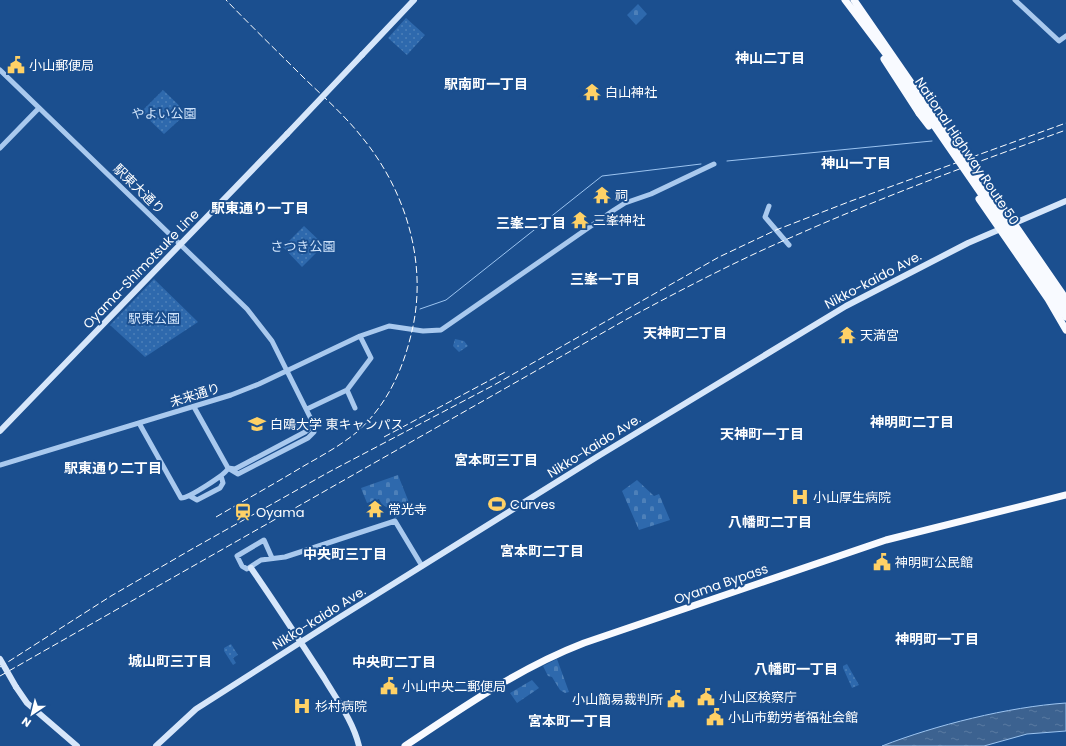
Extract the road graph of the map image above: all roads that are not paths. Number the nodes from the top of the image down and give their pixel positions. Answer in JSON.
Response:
{"nodes":[{"id":1,"x":414,"y":0,"type":"edge"},
{"id":2,"x":845,"y":0,"type":"edge"},
{"id":3,"x":854,"y":0,"type":"edge"},
{"id":4,"x":1015,"y":0,"type":"edge"},
{"id":5,"x":1066,"y":36,"type":"edge"},
{"id":6,"x":0,"y":70,"type":"edge"},
{"id":7,"x":39,"y":108,"type":"junction"},
{"id":8,"x":926,"y":109,"type":"junction"},
{"id":9,"x":0,"y":148,"type":"edge"},
{"id":10,"x":714,"y":164,"type":"dead end"},
{"id":11,"x":1066,"y":201,"type":"edge"},
{"id":12,"x":769,"y":206,"type":"dead end"},
{"id":13,"x":1014,"y":223,"type":"junction"},
{"id":14,"x":1000,"y":228,"type":"junction"},
{"id":15,"x":181,"y":244,"type":"junction"},
{"id":16,"x":789,"y":245,"type":"dead end"},
{"id":17,"x":1066,"y":299,"type":"edge"},
{"id":18,"x":1066,"y":308,"type":"edge"},
{"id":19,"x":1066,"y":317,"type":"edge"},
{"id":20,"x":1066,"y":330,"type":"edge"},
{"id":21,"x":360,"y":336,"type":"junction"},
{"id":22,"x":287,"y":370,"type":"junction"},
{"id":23,"x":347,"y":390,"type":"junction"},
{"id":24,"x":194,"y":407,"type":"junction"},
{"id":25,"x":355,"y":408,"type":"dead end"},
{"id":26,"x":307,"y":409,"type":"junction"},
{"id":27,"x":139,"y":423,"type":"junction"},
{"id":28,"x":0,"y":431,"type":"edge"},
{"id":29,"x":0,"y":465,"type":"edge"},
{"id":30,"x":228,"y":468,"type":"junction"},
{"id":31,"x":221,"y":476,"type":"junction"},
{"id":32,"x":1066,"y":495,"type":"edge"},
{"id":33,"x":190,"y":496,"type":"junction"},
{"id":34,"x":272,"y":558,"type":"junction"},
{"id":35,"x":253,"y":566,"type":"junction"},
{"id":36,"x":422,"y":566,"type":"junction"},
{"id":37,"x":301,"y":642,"type":"junction"},
{"id":38,"x":0,"y":659,"type":"edge"},
{"id":39,"x":77,"y":746,"type":"edge"},
{"id":40,"x":156,"y":746,"type":"edge"},
{"id":41,"x":359,"y":746,"type":"edge"},
{"id":42,"x":404,"y":746,"type":"edge"}],
"edges":[{"from":1,"to":15,"type":"main road","name":"Oyama-Shimotsuke Line","bridge":true},
{"from":2,"to":8,"type":"highway","name":"National Highway Route 50"},
{"from":3,"to":8,"type":"highway","name":"National Highway Route 50"},
{"from":4,"to":5,"type":"street"},
{"from":6,"to":7,"type":"street","name":"駅東大通り"},
{"from":7,"to":9,"type":"street"},
{"from":7,"to":15,"type":"street","name":"駅東大通り"},
{"from":8,"to":13,"type":"highway","bridge":true},
{"from":8,"to":14,"type":"highway","bridge":true},
{"from":8,"to":18,"type":"highway","name":"National Highway Route 50","bridge":true},
{"from":8,"to":19,"type":"highway","name":"National Highway Route 50","bridge":true},
{"from":10,"to":21,"type":"street","name":"未来通り"},
{"from":11,"to":13,"type":"main road","name":"Nikko-kaido Ave."},
{"from":12,"to":16,"type":"street"},
{"from":13,"to":14,"type":"main road","name":"Nikko-kaido Ave."},
{"from":13,"to":17,"type":"highway"},
{"from":14,"to":20,"type":"highway"},
{"from":14,"to":36,"type":"main road","name":"Nikko-kaido Ave."},
{"from":15,"to":22,"type":"street","name":"駅東大通り"},
{"from":15,"to":28,"type":"main road","name":"Oyama-Shimotsuke Line"},
{"from":21,"to":22,"type":"street","name":"未来通り"},
{"from":21,"to":23,"type":"street"},
{"from":22,"to":24,"type":"street","name":"未来通り"},
{"from":22,"to":26,"type":"street","name":"駅東大通り"},
{"from":23,"to":25,"type":"street"},
{"from":23,"to":26,"type":"street"},
{"from":24,"to":27,"type":"street","name":"未来通り"},
{"from":24,"to":30,"type":"street"},
{"from":26,"to":30,"type":"street","name":"駅東大通り"},
{"from":27,"to":29,"type":"street","name":"未来通り"},
{"from":27,"to":33,"type":"street"},
{"from":30,"to":31,"type":"street"},
{"from":31,"to":33,"type":"street"},
{"from":31,"to":33,"type":"street"},
{"from":32,"to":42,"type":"highway","name":"Oyama Bypass"},
{"from":34,"to":35,"type":"street"},
{"from":34,"to":35,"type":"street"},
{"from":34,"to":36,"type":"street"},
{"from":35,"to":37,"type":"main road"},
{"from":36,"to":37,"type":"main road","name":"Nikko-kaido Ave."},
{"from":37,"to":40,"type":"main road","name":"Nikko-kaido Ave."},
{"from":37,"to":41,"type":"main road"},
{"from":38,"to":39,"type":"main road","bridge":true}]}
